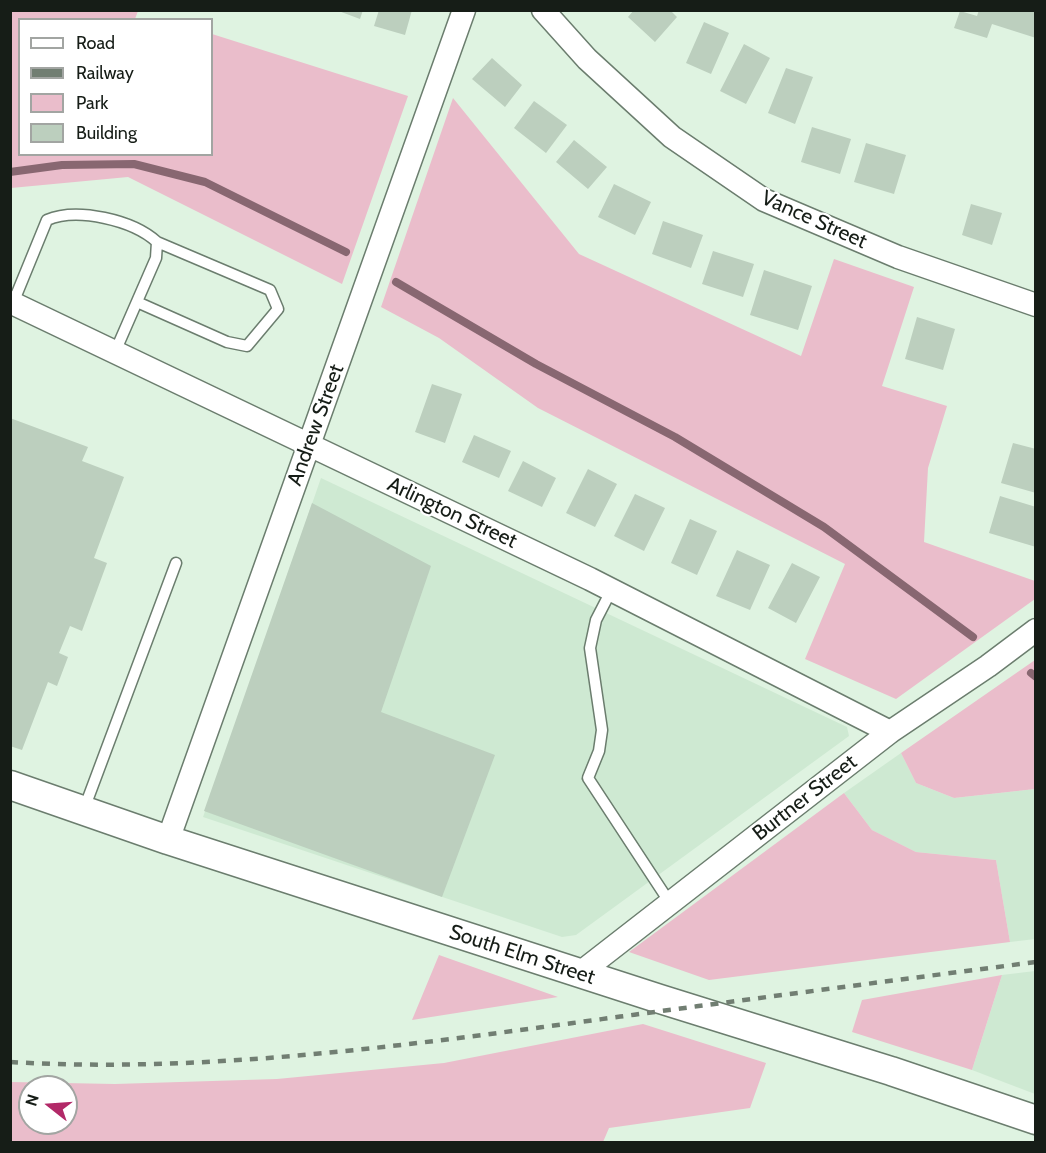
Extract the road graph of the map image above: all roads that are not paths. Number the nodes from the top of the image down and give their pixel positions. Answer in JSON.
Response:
{"nodes":[{"id":1,"x":464,"y":10,"type":"edge"},
{"id":2,"x":543,"y":10,"type":"edge"},
{"id":3,"x":157,"y":242,"type":"junction"},
{"id":4,"x":137,"y":302,"type":"junction"},
{"id":5,"x":12,"y":303,"type":"edge"},
{"id":6,"x":1035,"y":305,"type":"edge"},
{"id":7,"x":115,"y":352,"type":"junction"},
{"id":8,"x":308,"y":444,"type":"junction"},
{"id":9,"x":176,"y":562,"type":"dead end"},
{"id":10,"x":612,"y":589,"type":"junction"},
{"id":11,"x":1035,"y":630,"type":"edge"},
{"id":12,"x":890,"y":732,"type":"junction"},
{"id":13,"x":10,"y":785,"type":"edge"},
{"id":14,"x":84,"y":809,"type":"junction"},
{"id":15,"x":168,"y":840,"type":"junction"},
{"id":16,"x":670,"y":903,"type":"junction"},
{"id":17,"x":580,"y":973,"type":"junction"},
{"id":18,"x":1035,"y":1120,"type":"edge"}],
"edges":[{"from":1,"to":8,"type":"street","name":"Andrew Street"},
{"from":2,"to":6,"type":"street","name":"Vance Street"},
{"from":3,"to":4,"type":"lane"},
{"from":3,"to":4,"type":"lane"},
{"from":3,"to":5,"type":"lane"},
{"from":4,"to":7,"type":"lane"},
{"from":5,"to":7,"type":"street","name":"Arlington Street"},
{"from":7,"to":8,"type":"street","name":"Arlington Street"},
{"from":8,"to":10,"type":"street","name":"Arlington Street"},
{"from":8,"to":15,"type":"street","name":"Andrew Street"},
{"from":9,"to":14,"type":"lane"},
{"from":10,"to":12,"type":"street","name":"Arlington Street"},
{"from":10,"to":16,"type":"lane"},
{"from":11,"to":12,"type":"street","name":"Burtner Street"},
{"from":12,"to":16,"type":"street","name":"Burtner Street"},
{"from":13,"to":14,"type":"street","name":"South Elm Street"},
{"from":14,"to":15,"type":"street","name":"South Elm Street"},
{"from":15,"to":17,"type":"street","name":"South Elm Street"},
{"from":16,"to":17,"type":"street","name":"Burtner Street"},
{"from":17,"to":18,"type":"street","name":"South Elm Street"}]}
